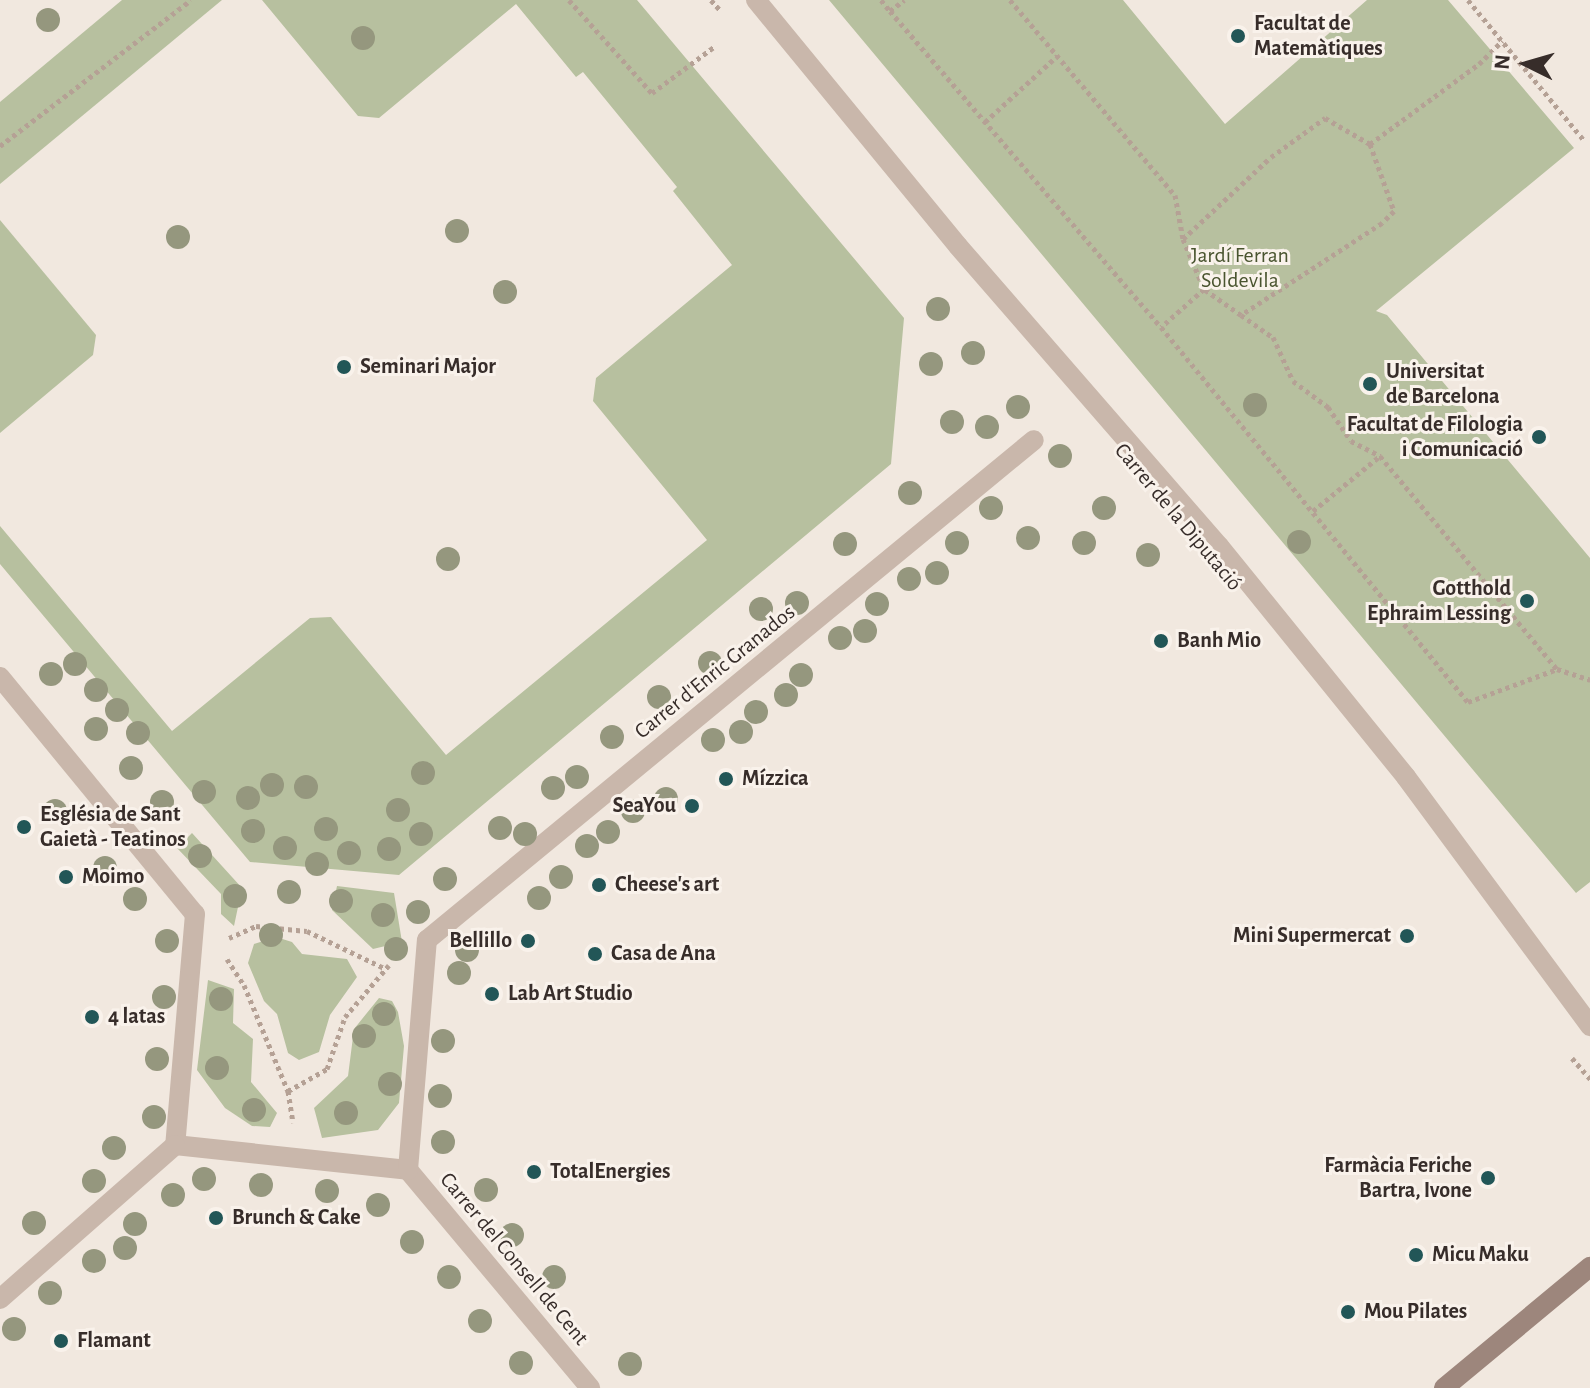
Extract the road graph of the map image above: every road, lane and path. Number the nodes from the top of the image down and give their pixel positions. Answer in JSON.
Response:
{"nodes":[{"id":1,"x":191,"y":0,"type":"edge"},
{"id":2,"x":569,"y":0,"type":"edge"},
{"id":3,"x":711,"y":0,"type":"edge"},
{"id":4,"x":756,"y":0,"type":"edge"},
{"id":5,"x":881,"y":0,"type":"edge"},
{"id":6,"x":904,"y":0,"type":"edge"},
{"id":7,"x":1010,"y":0,"type":"edge"},
{"id":8,"x":1468,"y":0,"type":"edge"},
{"id":9,"x":890,"y":11,"type":"junction"},
{"id":10,"x":728,"y":18,"type":"dead end"},
{"id":11,"x":1502,"y":41,"type":"junction"},
{"id":12,"x":714,"y":47,"type":"dead end"},
{"id":13,"x":1057,"y":56,"type":"junction"},
{"id":14,"x":985,"y":122,"type":"junction"},
{"id":15,"x":1584,"y":140,"type":"dead end"},
{"id":16,"x":1370,"y":144,"type":"junction"},
{"id":17,"x":0,"y":146,"type":"edge"},
{"id":18,"x":1183,"y":239,"type":"junction"},
{"id":19,"x":1204,"y":289,"type":"junction"},
{"id":20,"x":1241,"y":315,"type":"junction"},
{"id":21,"x":1161,"y":327,"type":"junction"},
{"id":22,"x":1034,"y":440,"type":"dead end"},
{"id":23,"x":1380,"y":456,"type":"junction"},
{"id":24,"x":1312,"y":512,"type":"junction"},
{"id":25,"x":1557,"y":669,"type":"junction"},
{"id":26,"x":0,"y":677,"type":"edge"},
{"id":27,"x":1590,"y":680,"type":"edge"},
{"id":28,"x":195,"y":914,"type":"junction"},
{"id":29,"x":427,"y":940,"type":"junction"},
{"id":30,"x":217,"y":943,"type":"junction"},
{"id":31,"x":384,"y":968,"type":"junction"},
{"id":32,"x":1590,"y":1026,"type":"edge"},
{"id":33,"x":1562,"y":1046,"type":"dead end"},
{"id":34,"x":1590,"y":1079,"type":"edge"},
{"id":35,"x":288,"y":1091,"type":"junction"},
{"id":36,"x":175,"y":1145,"type":"junction"},
{"id":37,"x":300,"y":1159,"type":"junction"},
{"id":38,"x":408,"y":1170,"type":"junction"},
{"id":39,"x":1590,"y":1267,"type":"edge"},
{"id":40,"x":0,"y":1299,"type":"edge"},
{"id":41,"x":590,"y":1388,"type":"edge"},
{"id":42,"x":1444,"y":1388,"type":"edge"}],
"edges":[{"from":1,"to":17,"type":"path"},
{"from":2,"to":12,"type":"path"},
{"from":3,"to":10,"type":"path"},
{"from":4,"to":32,"type":"street","name":"Carrer de la Diputació"},
{"from":5,"to":9,"type":"path"},
{"from":6,"to":9,"type":"path"},
{"from":7,"to":13,"type":"path"},
{"from":8,"to":11,"type":"path"},
{"from":9,"to":14,"type":"path"},
{"from":11,"to":15,"type":"path"},
{"from":11,"to":16,"type":"path"},
{"from":13,"to":14,"type":"path"},
{"from":13,"to":18,"type":"path"},
{"from":14,"to":21,"type":"path"},
{"from":16,"to":18,"type":"path"},
{"from":16,"to":20,"type":"path"},
{"from":18,"to":19,"type":"path"},
{"from":19,"to":20,"type":"path"},
{"from":19,"to":21,"type":"path"},
{"from":20,"to":23,"type":"path"},
{"from":21,"to":24,"type":"path"},
{"from":22,"to":29,"type":"street","name":"Carrer d'Enric Granados"},
{"from":23,"to":24,"type":"path"},
{"from":23,"to":25,"type":"path"},
{"from":24,"to":25,"type":"path"},
{"from":25,"to":27,"type":"path"},
{"from":26,"to":28,"type":"street"},
{"from":28,"to":30,"type":"path"},
{"from":28,"to":36,"type":"street"},
{"from":29,"to":31,"type":"path"},
{"from":29,"to":38,"type":"street"},
{"from":30,"to":31,"type":"path"},
{"from":30,"to":35,"type":"path"},
{"from":31,"to":35,"type":"path"},
{"from":33,"to":34,"type":"path"},
{"from":35,"to":37,"type":"path"},
{"from":36,"to":37,"type":"street","name":"Carrer del Consell de Cent"},
{"from":36,"to":40,"type":"street"},
{"from":37,"to":38,"type":"street","name":"Carrer del Consell de Cent"},
{"from":38,"to":41,"type":"street","name":"Carrer del Consell de Cent"},
{"from":39,"to":42,"type":"main road"}]}
